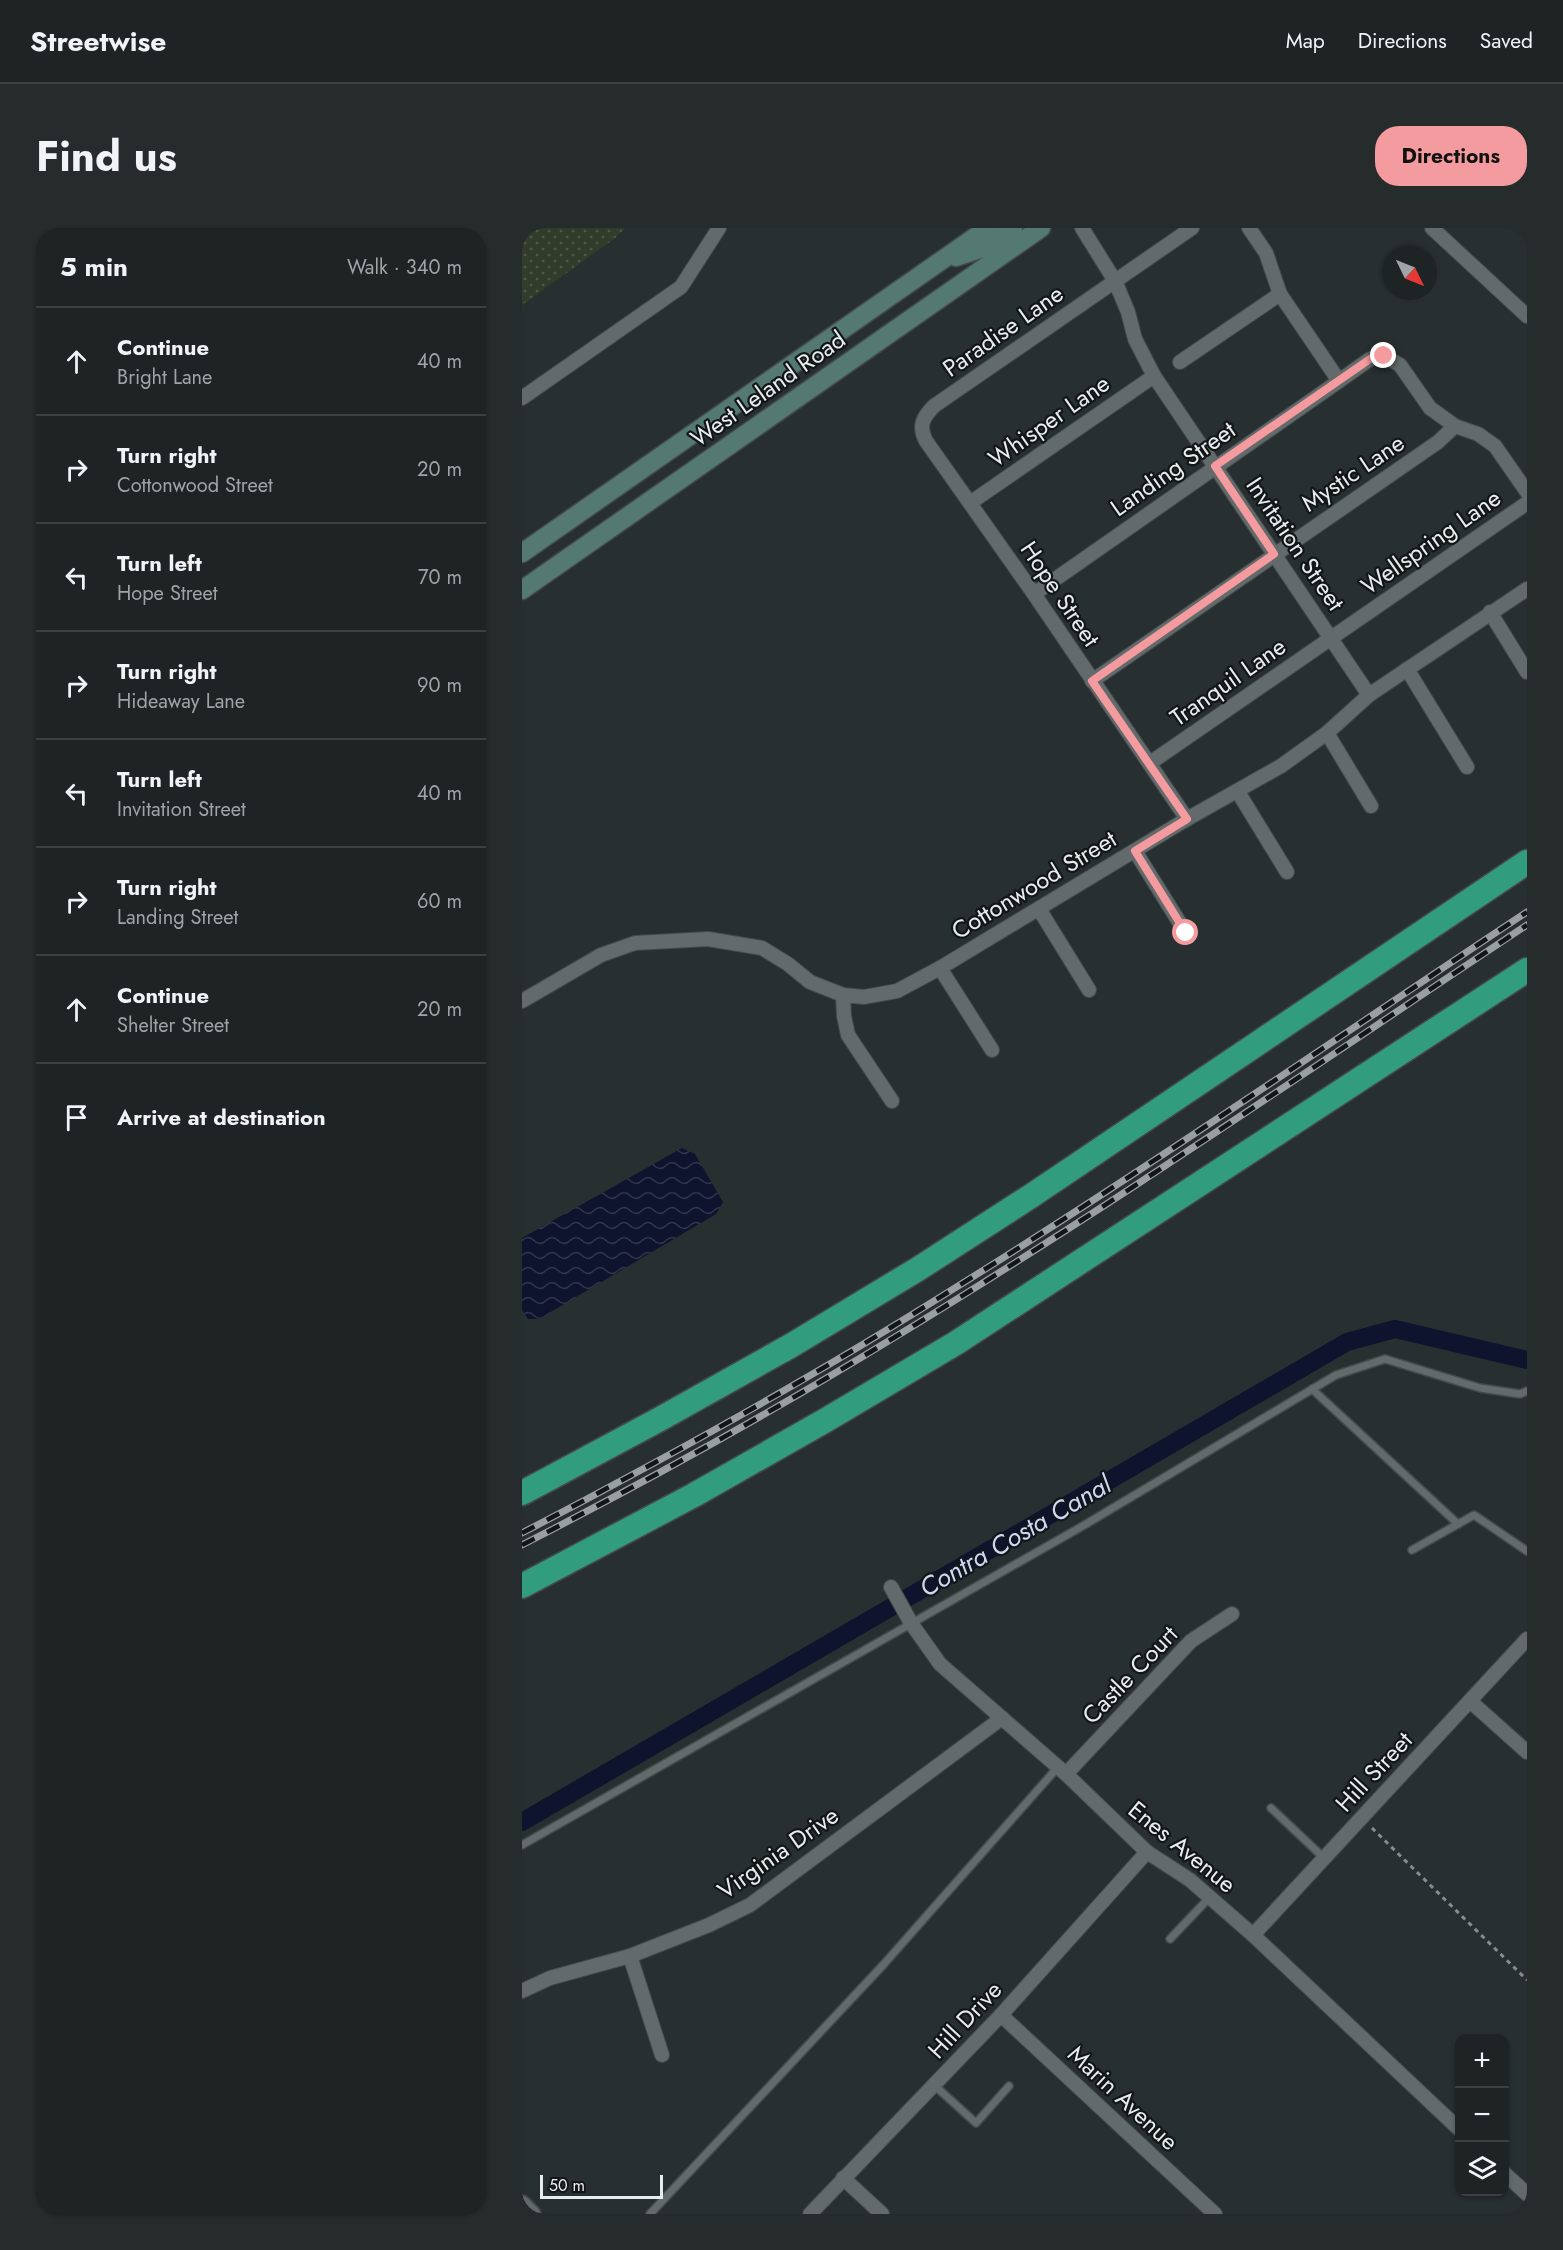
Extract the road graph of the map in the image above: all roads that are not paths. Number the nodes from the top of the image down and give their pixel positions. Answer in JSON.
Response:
{"nodes":[{"id":1,"x":719,"y":228,"type":"edge"},
{"id":2,"x":988,"y":228,"type":"edge"},
{"id":3,"x":1013,"y":228,"type":"edge"},
{"id":4,"x":1041,"y":228,"type":"edge"},
{"id":5,"x":1082,"y":228,"type":"edge"},
{"id":6,"x":1192,"y":228,"type":"edge"},
{"id":7,"x":1249,"y":228,"type":"edge"},
{"id":8,"x":1432,"y":228,"type":"edge"},
{"id":9,"x":939,"y":262,"type":"junction"},
{"id":10,"x":1116,"y":281,"type":"junction"},
{"id":11,"x":1280,"y":294,"type":"junction"},
{"id":12,"x":1527,"y":316,"type":"edge"},
{"id":13,"x":1180,"y":362,"type":"dead end"},
{"id":14,"x":1154,"y":376,"type":"junction"},
{"id":15,"x":1339,"y":381,"type":"junction"},
{"id":16,"x":522,"y":398,"type":"edge"},
{"id":17,"x":922,"y":423,"type":"joint"},
{"id":18,"x":1455,"y":426,"type":"junction"},
{"id":19,"x":1215,"y":466,"type":"junction"},
{"id":20,"x":1527,"y":492,"type":"edge"},
{"id":21,"x":970,"y":503,"type":"junction"},
{"id":22,"x":1527,"y":503,"type":"edge"},
{"id":23,"x":522,"y":553,"type":"edge"},
{"id":24,"x":1274,"y":554,"type":"junction"},
{"id":25,"x":1527,"y":589,"type":"edge"},
{"id":26,"x":522,"y":590,"type":"edge"},
{"id":27,"x":1034,"y":594,"type":"junction"},
{"id":28,"x":1490,"y":612,"type":"junction"},
{"id":29,"x":1331,"y":638,"type":"junction"},
{"id":30,"x":1407,"y":669,"type":"junction"},
{"id":31,"x":1527,"y":672,"type":"edge"},
{"id":32,"x":1092,"y":681,"type":"junction"},
{"id":33,"x":1369,"y":695,"type":"junction"},
{"id":34,"x":1327,"y":734,"type":"junction"},
{"id":35,"x":1150,"y":763,"type":"junction"},
{"id":36,"x":1467,"y":767,"type":"dead end"},
{"id":37,"x":1238,"y":792,"type":"junction"},
{"id":38,"x":1371,"y":806,"type":"dead end"},
{"id":39,"x":1187,"y":819,"type":"junction"},
{"id":40,"x":1135,"y":851,"type":"junction"},
{"id":41,"x":1527,"y":862,"type":"edge"},
{"id":42,"x":1287,"y":872,"type":"dead end"},
{"id":43,"x":1039,"y":909,"type":"junction"},
{"id":44,"x":1186,"y":933,"type":"dead end"},
{"id":45,"x":940,"y":968,"type":"junction"},
{"id":46,"x":1527,"y":970,"type":"edge"},
{"id":47,"x":1089,"y":990,"type":"dead end"},
{"id":48,"x":843,"y":995,"type":"junction"},
{"id":49,"x":522,"y":1001,"type":"edge"},
{"id":50,"x":992,"y":1050,"type":"dead end"},
{"id":51,"x":892,"y":1101,"type":"dead end"},
{"id":52,"x":1312,"y":1389,"type":"junction"},
{"id":53,"x":1527,"y":1390,"type":"edge"},
{"id":54,"x":522,"y":1493,"type":"edge"},
{"id":55,"x":1458,"y":1524,"type":"junction"},
{"id":56,"x":1412,"y":1550,"type":"dead end"},
{"id":57,"x":1527,"y":1551,"type":"edge"},
{"id":58,"x":522,"y":1586,"type":"edge"},
{"id":59,"x":891,"y":1587,"type":"dead end"},
{"id":60,"x":1232,"y":1614,"type":"dead end"},
{"id":61,"x":911,"y":1623,"type":"junction"},
{"id":62,"x":1527,"y":1639,"type":"edge"},
{"id":63,"x":1470,"y":1701,"type":"junction"},
{"id":64,"x":1002,"y":1718,"type":"junction"},
{"id":65,"x":1527,"y":1752,"type":"edge"},
{"id":66,"x":1062,"y":1771,"type":"junction"},
{"id":67,"x":1271,"y":1808,"type":"dead end"},
{"id":68,"x":522,"y":1845,"type":"edge"},
{"id":69,"x":1147,"y":1852,"type":"junction"},
{"id":70,"x":1324,"y":1858,"type":"junction"},
{"id":71,"x":1210,"y":1897,"type":"junction"},
{"id":72,"x":1253,"y":1935,"type":"junction"},
{"id":73,"x":1170,"y":1939,"type":"dead end"},
{"id":74,"x":630,"y":1956,"type":"junction"},
{"id":75,"x":522,"y":1991,"type":"edge"},
{"id":76,"x":1001,"y":2015,"type":"junction"},
{"id":77,"x":662,"y":2055,"type":"dead end"},
{"id":78,"x":934,"y":2085,"type":"junction"},
{"id":79,"x":1009,"y":2086,"type":"dead end"},
{"id":80,"x":1455,"y":2125,"type":"edge"},
{"id":81,"x":843,"y":2178,"type":"junction"},
{"id":82,"x":1509,"y":2178,"type":"edge"},
{"id":83,"x":1527,"y":2194,"type":"edge"},
{"id":84,"x":522,"y":2204,"type":"edge"},
{"id":85,"x":532,"y":2214,"type":"edge"},
{"id":86,"x":650,"y":2214,"type":"edge"},
{"id":87,"x":810,"y":2214,"type":"edge"},
{"id":88,"x":882,"y":2214,"type":"edge"},
{"id":89,"x":1215,"y":2214,"type":"edge"}],
"edges":[{"from":1,"to":16,"type":"street"},
{"from":2,"to":9,"type":"main road","name":"West Leland Road"},
{"from":3,"to":9,"type":"main road"},
{"from":4,"to":26,"type":"main road","name":"West Leland Road"},
{"from":5,"to":10,"type":"street","name":"Invitation Street"},
{"from":6,"to":10,"type":"street","name":"Paradise Lane"},
{"from":7,"to":11,"type":"street"},
{"from":8,"to":12,"type":"street"},
{"from":9,"to":23,"type":"main road","name":"West Leland Road"},
{"from":10,"to":14,"type":"street","name":"Invitation Street"},
{"from":10,"to":17,"type":"street","name":"Paradise Lane"},
{"from":11,"to":13,"type":"street"},
{"from":11,"to":15,"type":"street"},
{"from":14,"to":19,"type":"street","name":"Invitation Street"},
{"from":14,"to":21,"type":"street","name":"Whisper Lane"},
{"from":15,"to":18,"type":"street","name":"Landing Street"},
{"from":15,"to":19,"type":"street","name":"Landing Street"},
{"from":17,"to":21,"type":"street","name":"Hope Street"},
{"from":18,"to":20,"type":"street"},
{"from":18,"to":24,"type":"street","name":"Mystic Lane"},
{"from":19,"to":24,"type":"street","name":"Invitation Street"},
{"from":19,"to":27,"type":"street","name":"Landing Street"},
{"from":21,"to":27,"type":"street","name":"Hope Street"},
{"from":22,"to":29,"type":"street","name":"Wellspring Lane"},
{"from":24,"to":29,"type":"street","name":"Invitation Street"},
{"from":24,"to":32,"type":"street","name":"Mystic Lane"},
{"from":25,"to":28,"type":"street","name":"Cottonwood Street"},
{"from":27,"to":32,"type":"street","name":"Hope Street"},
{"from":28,"to":30,"type":"street","name":"Cottonwood Street"},
{"from":28,"to":31,"type":"street"},
{"from":29,"to":33,"type":"street","name":"Invitation Street"},
{"from":29,"to":35,"type":"street","name":"Tranquil Lane"},
{"from":30,"to":33,"type":"street","name":"Cottonwood Street"},
{"from":30,"to":36,"type":"street"},
{"from":32,"to":35,"type":"street","name":"Hope Street"},
{"from":33,"to":34,"type":"street","name":"Cottonwood Street"},
{"from":34,"to":37,"type":"street","name":"Cottonwood Street"},
{"from":34,"to":38,"type":"street"},
{"from":35,"to":39,"type":"street","name":"Hope Street"},
{"from":37,"to":39,"type":"street","name":"Cottonwood Street"},
{"from":37,"to":42,"type":"street"},
{"from":39,"to":40,"type":"street","name":"Cottonwood Street"},
{"from":40,"to":43,"type":"street","name":"Cottonwood Street"},
{"from":40,"to":44,"type":"street"},
{"from":41,"to":54,"type":"highway"},
{"from":43,"to":45,"type":"street","name":"Cottonwood Street"},
{"from":43,"to":47,"type":"street"},
{"from":45,"to":48,"type":"street","name":"Cottonwood Street"},
{"from":45,"to":50,"type":"street"},
{"from":46,"to":58,"type":"highway"},
{"from":48,"to":49,"type":"street","name":"Cottonwood Street"},
{"from":48,"to":51,"type":"street"},
{"from":52,"to":53,"type":"lane"},
{"from":52,"to":55,"type":"lane"},
{"from":52,"to":61,"type":"lane"},
{"from":55,"to":56,"type":"lane"},
{"from":55,"to":57,"type":"lane"},
{"from":59,"to":61,"type":"street","name":"Enes Avenue"},
{"from":60,"to":66,"type":"street","name":"Castle Court"},
{"from":61,"to":64,"type":"street","name":"Enes Avenue"},
{"from":61,"to":68,"type":"lane"},
{"from":62,"to":63,"type":"street","name":"Hill Street"},
{"from":63,"to":65,"type":"street"},
{"from":63,"to":70,"type":"street","name":"Hill Street"},
{"from":64,"to":66,"type":"street","name":"Enes Avenue"},
{"from":64,"to":74,"type":"street","name":"Virginia Drive"},
{"from":66,"to":69,"type":"street","name":"Enes Avenue"},
{"from":66,"to":86,"type":"lane"},
{"from":67,"to":70,"type":"lane"},
{"from":69,"to":71,"type":"street","name":"Enes Avenue"},
{"from":69,"to":76,"type":"street","name":"Hill Drive"},
{"from":70,"to":72,"type":"street","name":"Hill Street"},
{"from":71,"to":72,"type":"street","name":"Enes Avenue"},
{"from":71,"to":73,"type":"lane"},
{"from":72,"to":80,"type":"street","name":"Enes Avenue"},
{"from":74,"to":75,"type":"street","name":"Virginia Drive"},
{"from":74,"to":77,"type":"street"},
{"from":76,"to":78,"type":"street","name":"Hill Drive"},
{"from":76,"to":89,"type":"street","name":"Marin Avenue"},
{"from":78,"to":79,"type":"lane"},
{"from":78,"to":81,"type":"street","name":"Hill Drive"},
{"from":81,"to":87,"type":"street","name":"Hill Drive"},
{"from":81,"to":88,"type":"street"},
{"from":82,"to":83,"type":"street"},
{"from":84,"to":85,"type":"street"}]}
